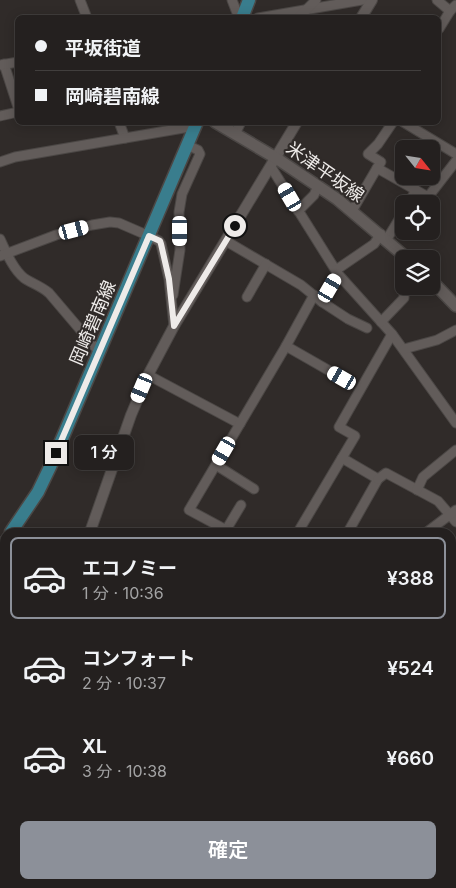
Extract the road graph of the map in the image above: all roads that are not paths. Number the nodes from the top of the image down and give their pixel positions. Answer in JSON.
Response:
{"nodes":[{"id":1,"x":80,"y":0,"type":"edge"},
{"id":2,"x":232,"y":0,"type":"edge"},
{"id":3,"x":249,"y":0,"type":"edge"},
{"id":4,"x":316,"y":0,"type":"edge"},
{"id":5,"x":362,"y":0,"type":"edge"},
{"id":6,"x":372,"y":0,"type":"edge"},
{"id":7,"x":436,"y":0,"type":"edge"},
{"id":8,"x":307,"y":8,"type":"junction"},
{"id":9,"x":453,"y":8,"type":"edge"},
{"id":10,"x":86,"y":15,"type":"edge"},
{"id":11,"x":239,"y":15,"type":"edge"},
{"id":12,"x":242,"y":15,"type":"edge"},
{"id":13,"x":273,"y":15,"type":"edge"},
{"id":14,"x":301,"y":15,"type":"edge"},
{"id":15,"x":363,"y":15,"type":"edge"},
{"id":16,"x":441,"y":26,"type":"edge"},
{"id":17,"x":15,"y":62,"type":"edge"},
{"id":18,"x":2,"y":64,"type":"edge"},
{"id":19,"x":15,"y":99,"type":"edge"},
{"id":20,"x":15,"y":113,"type":"edge"},
{"id":21,"x":0,"y":116,"type":"edge"},
{"id":22,"x":120,"y":125,"type":"edge"},
{"id":23,"x":191,"y":125,"type":"edge"},
{"id":24,"x":196,"y":125,"type":"edge"},
{"id":25,"x":220,"y":125,"type":"edge"},
{"id":26,"x":239,"y":125,"type":"edge"},
{"id":27,"x":296,"y":125,"type":"edge"},
{"id":28,"x":391,"y":125,"type":"edge"},
{"id":29,"x":408,"y":125,"type":"edge"},
{"id":30,"x":235,"y":134,"type":"junction"},
{"id":31,"x":125,"y":138,"type":"junction"},
{"id":32,"x":187,"y":145,"type":"junction"},
{"id":33,"x":456,"y":154,"type":"edge"},
{"id":34,"x":0,"y":162,"type":"edge"},
{"id":35,"x":274,"y":163,"type":"junction"},
{"id":36,"x":455,"y":165,"type":"edge"},
{"id":37,"x":377,"y":168,"type":"junction"},
{"id":38,"x":318,"y":186,"type":"junction"},
{"id":39,"x":416,"y":190,"type":"junction"},
{"id":40,"x":413,"y":195,"type":"edge"},
{"id":41,"x":298,"y":211,"type":"junction"},
{"id":42,"x":352,"y":211,"type":"junction"},
{"id":43,"x":395,"y":223,"type":"edge"},
{"id":44,"x":149,"y":236,"type":"junction"},
{"id":45,"x":384,"y":237,"type":"junction"},
{"id":46,"x":0,"y":240,"type":"edge"},
{"id":47,"x":226,"y":241,"type":"junction"},
{"id":48,"x":398,"y":250,"type":"edge"},
{"id":49,"x":4,"y":255,"type":"edge"},
{"id":50,"x":266,"y":264,"type":"junction"},
{"id":51,"x":337,"y":272,"type":"junction"},
{"id":52,"x":440,"y":289,"type":"edge"},
{"id":53,"x":314,"y":295,"type":"junction"},
{"id":54,"x":404,"y":295,"type":"edge"},
{"id":55,"x":247,"y":297,"type":"dead end"},
{"id":56,"x":322,"y":302,"type":"junction"},
{"id":57,"x":456,"y":306,"type":"edge"},
{"id":58,"x":171,"y":312,"type":"junction"},
{"id":59,"x":381,"y":322,"type":"junction"},
{"id":60,"x":174,"y":326,"type":"junction"},
{"id":61,"x":367,"y":328,"type":"dead end"},
{"id":62,"x":456,"y":330,"type":"edge"},
{"id":63,"x":392,"y":334,"type":"junction"},
{"id":64,"x":286,"y":346,"type":"junction"},
{"id":65,"x":404,"y":349,"type":"junction"},
{"id":66,"x":100,"y":353,"type":"junction"},
{"id":67,"x":148,"y":375,"type":"junction"},
{"id":68,"x":342,"y":378,"type":"dead end"},
{"id":69,"x":456,"y":422,"type":"edge"},
{"id":70,"x":240,"y":424,"type":"junction"},
{"id":71,"x":456,"y":450,"type":"edge"},
{"id":72,"x":342,"y":458,"type":"junction"},
{"id":73,"x":216,"y":465,"type":"junction"},
{"id":74,"x":378,"y":479,"type":"junction"},
{"id":75,"x":254,"y":489,"type":"dead end"},
{"id":76,"x":417,"y":490,"type":"junction"},
{"id":77,"x":240,"y":506,"type":"dead end"},
{"id":78,"x":454,"y":515,"type":"edge"},
{"id":79,"x":14,"y":528,"type":"edge"},
{"id":80,"x":91,"y":528,"type":"edge"},
{"id":81,"x":221,"y":528,"type":"edge"},
{"id":82,"x":230,"y":528,"type":"edge"},
{"id":83,"x":300,"y":528,"type":"edge"},
{"id":84,"x":350,"y":528,"type":"edge"},
{"id":85,"x":433,"y":528,"type":"edge"}],
"edges":[{"from":1,"to":10,"type":"street"},
{"from":2,"to":11,"type":"street"},
{"from":3,"to":12,"type":"main road"},
{"from":4,"to":8,"type":"street"},
{"from":5,"to":8,"type":"street"},
{"from":6,"to":15,"type":"street"},
{"from":7,"to":9,"type":"street"},
{"from":8,"to":13,"type":"street"},
{"from":8,"to":14,"type":"street"},
{"from":9,"to":16,"type":"street"},
{"from":17,"to":18,"type":"street"},
{"from":18,"to":19,"type":"street"},
{"from":20,"to":21,"type":"street"},
{"from":22,"to":31,"type":"street"},
{"from":23,"to":31,"type":"street"},
{"from":24,"to":32,"type":"main road","name":"岡崎碧南線"},
{"from":25,"to":30,"type":"main road","name":"米津平坂線"},
{"from":26,"to":30,"type":"street"},
{"from":27,"to":35,"type":"street"},
{"from":28,"to":37,"type":"street"},
{"from":29,"to":33,"type":"street"},
{"from":30,"to":35,"type":"main road","name":"米津平坂線"},
{"from":31,"to":34,"type":"street"},
{"from":32,"to":44,"type":"main road","name":"岡崎碧南線"},
{"from":32,"to":58,"type":"street"},
{"from":35,"to":38,"type":"main road","name":"米津平坂線"},
{"from":35,"to":41,"type":"street"},
{"from":35,"to":47,"type":"street"},
{"from":36,"to":39,"type":"street"},
{"from":37,"to":39,"type":"street"},
{"from":37,"to":42,"type":"street"},
{"from":38,"to":41,"type":"street"},
{"from":38,"to":42,"type":"main road","name":"米津平坂線"},
{"from":39,"to":40,"type":"street"},
{"from":41,"to":51,"type":"street"},
{"from":42,"to":45,"type":"main road","name":"米津平坂線"},
{"from":43,"to":45,"type":"street"},
{"from":44,"to":49,"type":"street"},
{"from":44,"to":58,"type":"street"},
{"from":44,"to":66,"type":"main road","name":"岡崎碧南線"},
{"from":45,"to":48,"type":"main road","name":"米津平坂線"},
{"from":45,"to":51,"type":"street"},
{"from":46,"to":49,"type":"street"},
{"from":47,"to":50,"type":"street"},
{"from":47,"to":60,"type":"street"},
{"from":49,"to":66,"type":"street"},
{"from":50,"to":53,"type":"street"},
{"from":50,"to":55,"type":"street"},
{"from":51,"to":56,"type":"street"},
{"from":51,"to":59,"type":"street"},
{"from":52,"to":57,"type":"main road"},
{"from":53,"to":56,"type":"street"},
{"from":53,"to":64,"type":"street"},
{"from":54,"to":59,"type":"street"},
{"from":56,"to":61,"type":"street"},
{"from":58,"to":60,"type":"street"},
{"from":59,"to":63,"type":"street"},
{"from":60,"to":67,"type":"street"},
{"from":62,"to":65,"type":"street"},
{"from":63,"to":65,"type":"street"},
{"from":63,"to":72,"type":"street"},
{"from":64,"to":68,"type":"street"},
{"from":64,"to":70,"type":"street"},
{"from":65,"to":69,"type":"street"},
{"from":66,"to":79,"type":"main road","name":"岡崎碧南線"},
{"from":67,"to":70,"type":"street"},
{"from":67,"to":80,"type":"street"},
{"from":70,"to":73,"type":"street"},
{"from":71,"to":76,"type":"street"},
{"from":72,"to":74,"type":"street"},
{"from":72,"to":83,"type":"street"},
{"from":73,"to":75,"type":"street"},
{"from":73,"to":81,"type":"street"},
{"from":74,"to":76,"type":"street"},
{"from":74,"to":84,"type":"street"},
{"from":76,"to":78,"type":"street"},
{"from":77,"to":82,"type":"street"},
{"from":78,"to":85,"type":"street"}]}
